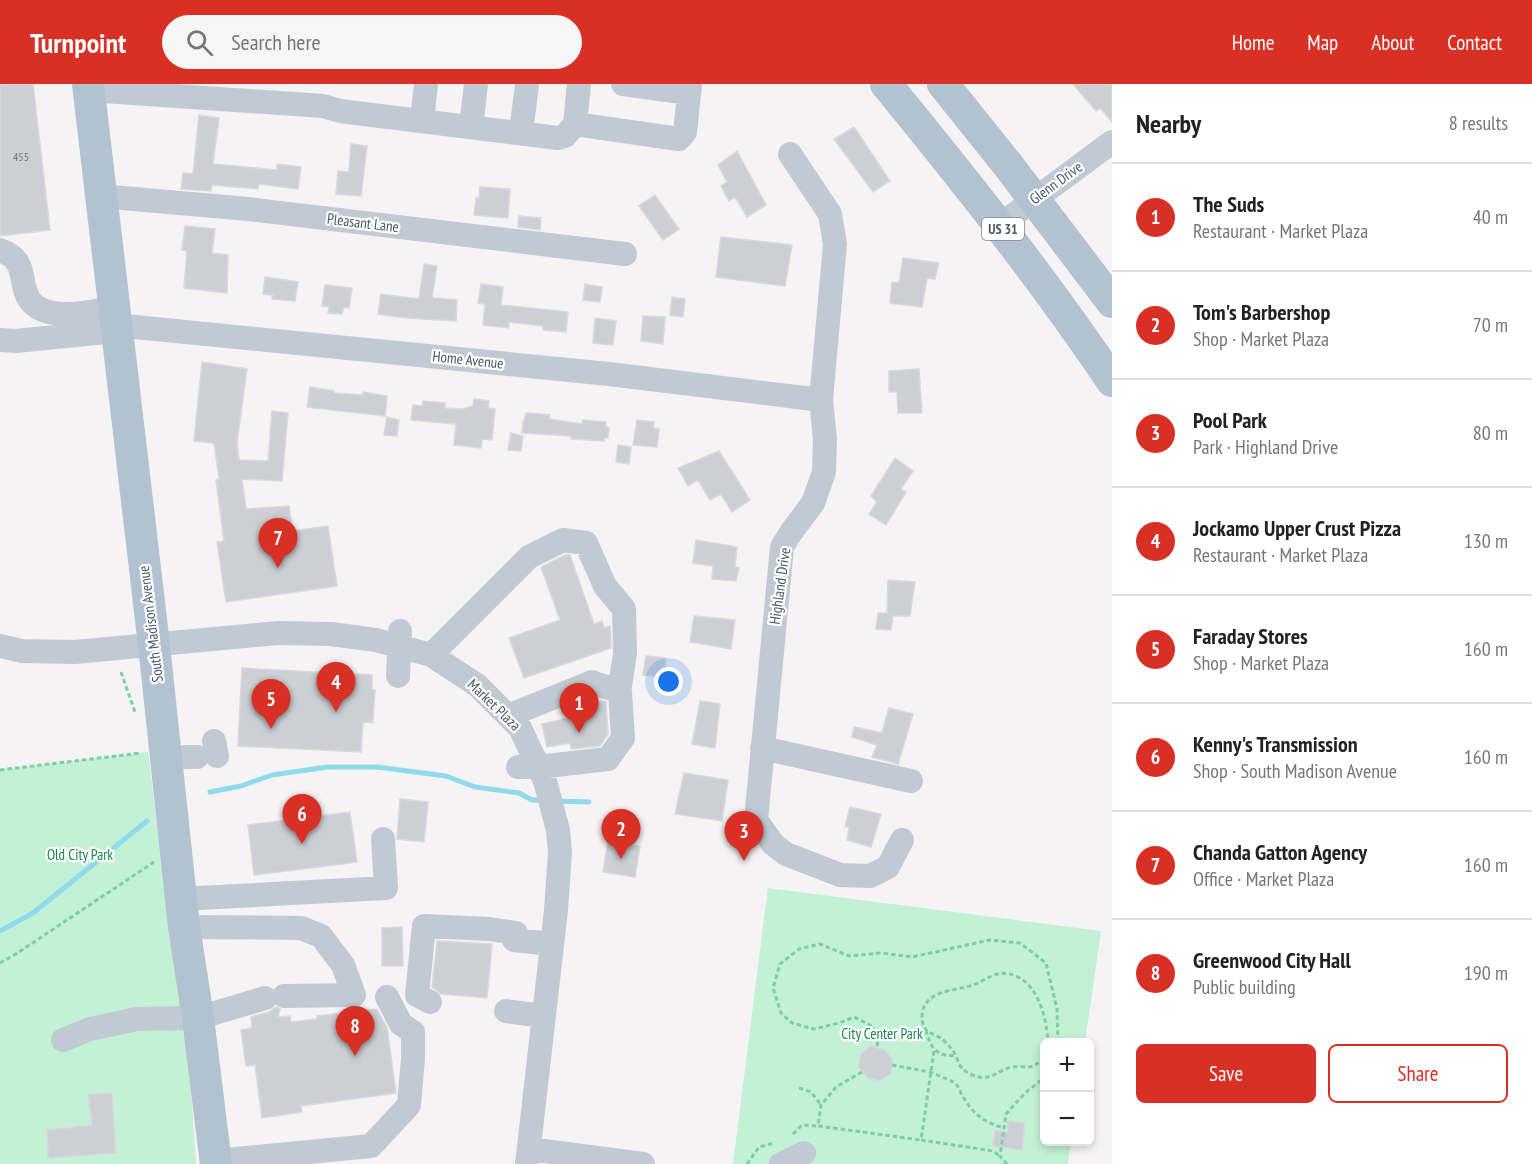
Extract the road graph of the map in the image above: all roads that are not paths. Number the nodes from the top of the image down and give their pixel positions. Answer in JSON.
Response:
{"nodes":[{"id":1,"x":426,"y":84,"type":"edge"},
{"id":2,"x":476,"y":84,"type":"edge"},
{"id":3,"x":527,"y":84,"type":"edge"},
{"id":4,"x":579,"y":84,"type":"edge"},
{"id":5,"x":623,"y":84,"type":"edge"},
{"id":6,"x":886,"y":84,"type":"edge"},
{"id":7,"x":88,"y":87,"type":"edge"},
{"id":8,"x":953,"y":87,"type":"edge"},
{"id":9,"x":690,"y":88,"type":"edge"},
{"id":10,"x":422,"y":121,"type":"junction"},
{"id":11,"x":574,"y":124,"type":"junction"},
{"id":12,"x":471,"y":127,"type":"junction"},
{"id":13,"x":521,"y":134,"type":"junction"},
{"id":14,"x":1112,"y":142,"type":"edge"},
{"id":15,"x":790,"y":154,"type":"dead end"},
{"id":16,"x":100,"y":195,"type":"junction"},
{"id":17,"x":1035,"y":199,"type":"junction"},
{"id":18,"x":1000,"y":225,"type":"junction"},
{"id":19,"x":0,"y":250,"type":"edge"},
{"id":20,"x":625,"y":254,"type":"dead end"},
{"id":21,"x":1112,"y":302,"type":"edge"},
{"id":22,"x":115,"y":322,"type":"junction"},
{"id":23,"x":0,"y":340,"type":"edge"},
{"id":24,"x":1112,"y":381,"type":"edge"},
{"id":25,"x":820,"y":400,"type":"junction"},
{"id":26,"x":154,"y":645,"type":"junction"},
{"id":27,"x":0,"y":646,"type":"edge"},
{"id":28,"x":431,"y":655,"type":"junction"},
{"id":29,"x":619,"y":692,"type":"junction"},
{"id":30,"x":508,"y":716,"type":"junction"},
{"id":31,"x":762,"y":748,"type":"junction"},
{"id":32,"x":534,"y":774,"type":"junction"},
{"id":33,"x":911,"y":781,"type":"dead end"},
{"id":34,"x":383,"y":839,"type":"dead end"},
{"id":35,"x":902,"y":840,"type":"dead end"},
{"id":36,"x":183,"y":913,"type":"junction"},
{"id":37,"x":552,"y":944,"type":"junction"},
{"id":38,"x":387,"y":997,"type":"dead end"},
{"id":39,"x":430,"y":1002,"type":"dead end"},
{"id":40,"x":506,"y":1011,"type":"dead end"},
{"id":41,"x":543,"y":1016,"type":"junction"},
{"id":42,"x":198,"y":1018,"type":"junction"},
{"id":43,"x":63,"y":1040,"type":"dead end"},
{"id":44,"x":804,"y":1153,"type":"dead end"},
{"id":45,"x":373,"y":1155,"type":"edge"},
{"id":46,"x":528,"y":1157,"type":"edge"},
{"id":47,"x":216,"y":1162,"type":"edge"},
{"id":48,"x":643,"y":1164,"type":"edge"},
{"id":49,"x":781,"y":1164,"type":"edge"}],
"edges":[{"from":1,"to":10,"type":"street"},
{"from":2,"to":12,"type":"street"},
{"from":3,"to":13,"type":"street"},
{"from":4,"to":11,"type":"street"},
{"from":5,"to":9,"type":"street"},
{"from":6,"to":18,"type":"main road","number":"US 31"},
{"from":7,"to":10,"type":"street"},
{"from":7,"to":16,"type":"main road","name":"South Madison Avenue"},
{"from":8,"to":17,"type":"main road","number":"US 31"},
{"from":9,"to":11,"type":"street"},
{"from":10,"to":12,"type":"street"},
{"from":11,"to":13,"type":"street"},
{"from":12,"to":13,"type":"street"},
{"from":14,"to":17,"type":"street","name":"Glenn Drive"},
{"from":15,"to":25,"type":"street","name":"Highland Drive"},
{"from":16,"to":20,"type":"street","name":"Pleasant Lane"},
{"from":16,"to":22,"type":"main road","name":"South Madison Avenue"},
{"from":17,"to":18,"type":"street","name":"Glenn Drive"},
{"from":17,"to":21,"type":"main road","number":"US 31"},
{"from":18,"to":24,"type":"main road","number":"US 31"},
{"from":19,"to":22,"type":"street"},
{"from":22,"to":23,"type":"street"},
{"from":22,"to":25,"type":"street","name":"Home Avenue"},
{"from":22,"to":26,"type":"main road","name":"South Madison Avenue"},
{"from":25,"to":31,"type":"street","name":"Highland Drive"},
{"from":26,"to":27,"type":"street","name":"Market Plaza"},
{"from":26,"to":28,"type":"street","name":"Market Plaza"},
{"from":26,"to":36,"type":"main road","name":"South Madison Avenue"},
{"from":28,"to":29,"type":"street"},
{"from":28,"to":30,"type":"street","name":"Market Plaza"},
{"from":29,"to":30,"type":"street"},
{"from":29,"to":32,"type":"street"},
{"from":30,"to":32,"type":"street","name":"Market Plaza"},
{"from":31,"to":33,"type":"street"},
{"from":31,"to":35,"type":"street","name":"Highland Drive"},
{"from":32,"to":37,"type":"street","name":"Market Plaza"},
{"from":34,"to":36,"type":"street"},
{"from":36,"to":42,"type":"main road","name":"South Madison Avenue"},
{"from":36,"to":42,"type":"street"},
{"from":37,"to":39,"type":"street"},
{"from":37,"to":41,"type":"street","name":"Market Plaza"},
{"from":38,"to":45,"type":"street"},
{"from":40,"to":41,"type":"street"},
{"from":41,"to":46,"type":"street","name":"Market Plaza"},
{"from":42,"to":43,"type":"street"},
{"from":42,"to":47,"type":"main road","name":"South Madison Avenue"},
{"from":44,"to":49,"type":"street"},
{"from":45,"to":47,"type":"street"},
{"from":46,"to":48,"type":"street"}]}
